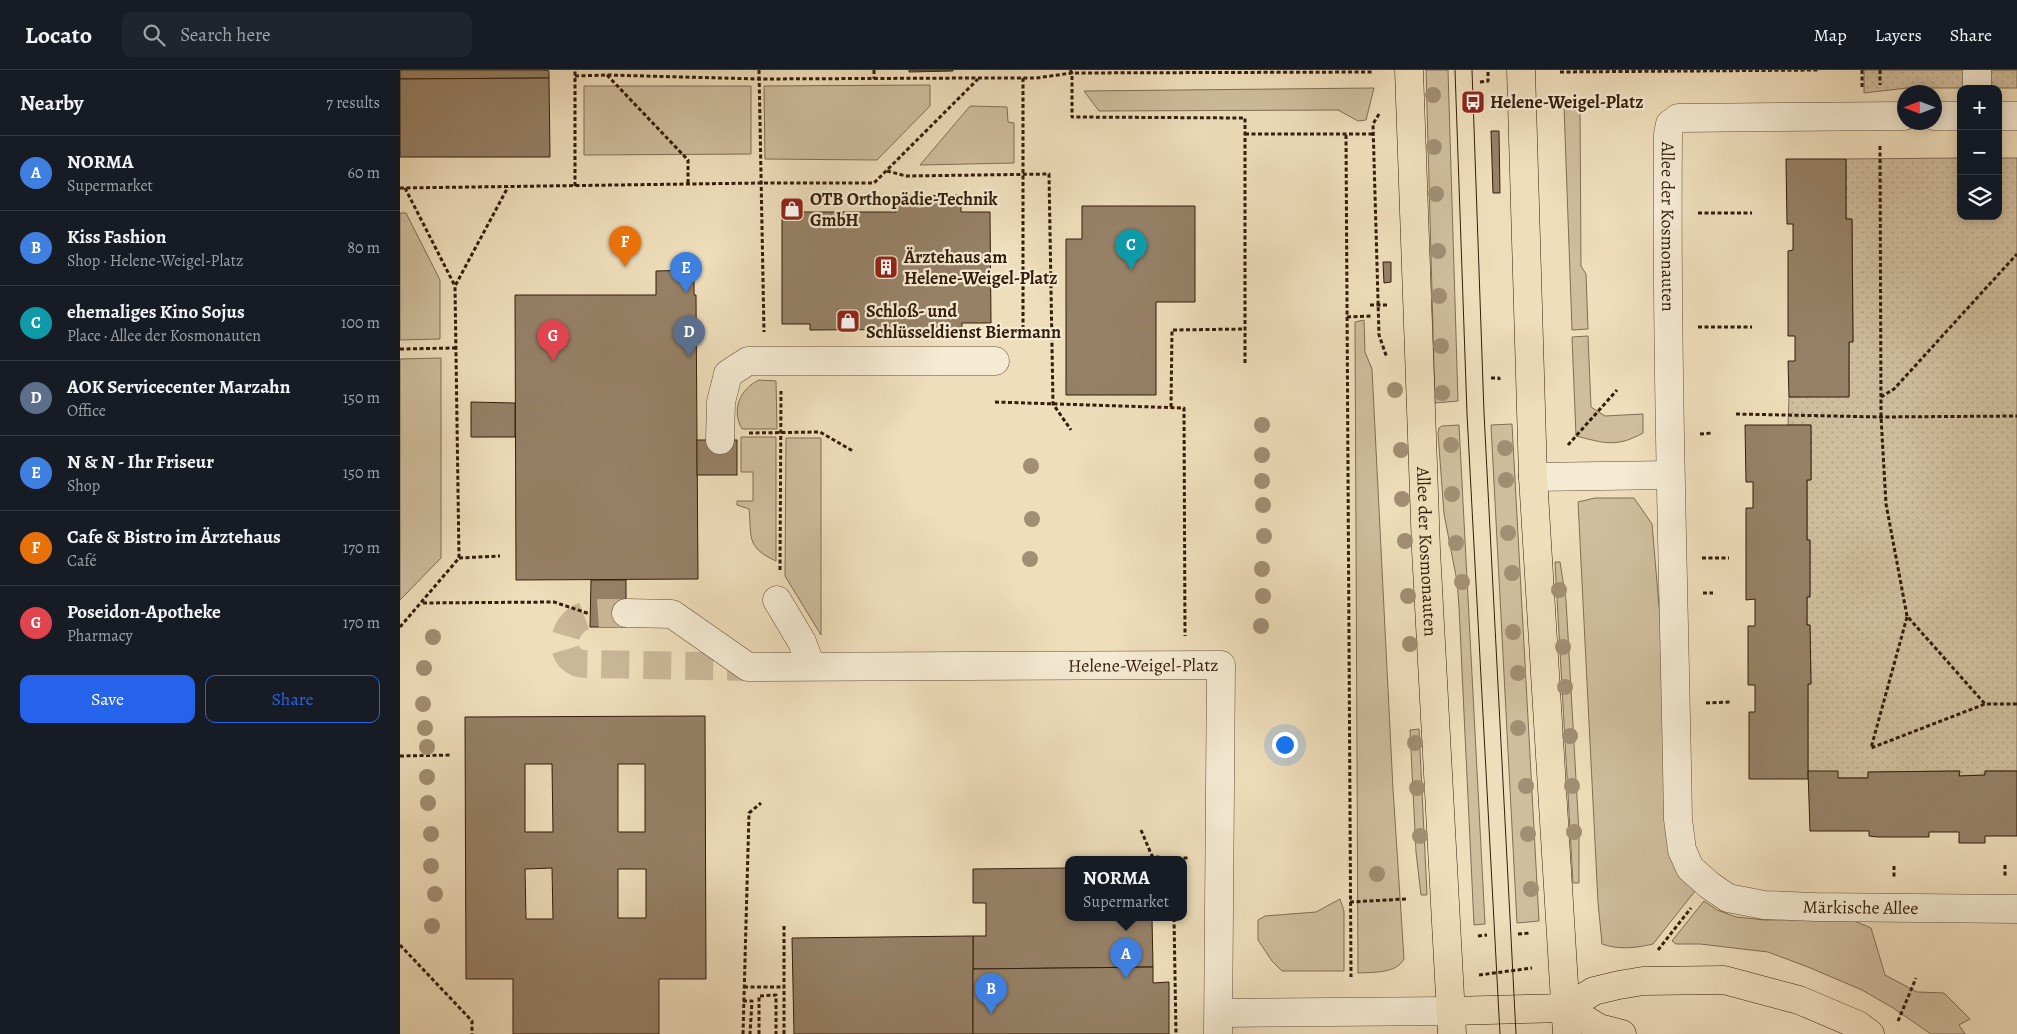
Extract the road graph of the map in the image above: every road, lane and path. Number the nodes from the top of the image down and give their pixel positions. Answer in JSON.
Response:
{"nodes":[{"id":1,"x":576,"y":70,"type":"edge"},
{"id":2,"x":759,"y":70,"type":"edge"},
{"id":3,"x":874,"y":70,"type":"edge"},
{"id":4,"x":1409,"y":70,"type":"edge"},
{"id":5,"x":1488,"y":70,"type":"edge"},
{"id":6,"x":1521,"y":70,"type":"edge"},
{"id":7,"x":1818,"y":70,"type":"edge"},
{"id":8,"x":1977,"y":70,"type":"edge"},
{"id":9,"x":1307,"y":71,"type":"edge"},
{"id":10,"x":1627,"y":71,"type":"edge"},
{"id":11,"x":1071,"y":72,"type":"edge"},
{"id":12,"x":1372,"y":72,"type":"dead end"},
{"id":13,"x":1560,"y":72,"type":"dead end"},
{"id":14,"x":607,"y":75,"type":"junction"},
{"id":15,"x":576,"y":76,"type":"junction"},
{"id":16,"x":874,"y":78,"type":"junction"},
{"id":17,"x":978,"y":78,"type":"junction"},
{"id":18,"x":1023,"y":78,"type":"junction"},
{"id":19,"x":759,"y":79,"type":"junction"},
{"id":20,"x":1480,"y":82,"type":"dead end"},
{"id":21,"x":1977,"y":85,"type":"edge"},
{"id":22,"x":1892,"y":116,"type":"edge"},
{"id":23,"x":1942,"y":116,"type":"edge"},
{"id":24,"x":1957,"y":116,"type":"edge"},
{"id":25,"x":2002,"y":116,"type":"edge"},
{"id":26,"x":2017,"y":116,"type":"edge"},
{"id":27,"x":1245,"y":134,"type":"junction"},
{"id":28,"x":1373,"y":134,"type":"dead end"},
{"id":29,"x":1346,"y":135,"type":"junction"},
{"id":30,"x":886,"y":171,"type":"junction"},
{"id":31,"x":1024,"y":175,"type":"junction"},
{"id":32,"x":761,"y":183,"type":"junction"},
{"id":33,"x":688,"y":184,"type":"junction"},
{"id":34,"x":509,"y":186,"type":"junction"},
{"id":35,"x":575,"y":186,"type":"junction"},
{"id":36,"x":400,"y":188,"type":"edge"},
{"id":37,"x":405,"y":188,"type":"junction"},
{"id":38,"x":1668,"y":213,"type":"junction"},
{"id":39,"x":1752,"y":213,"type":"dead end"},
{"id":40,"x":2017,"y":254,"type":"edge"},
{"id":41,"x":455,"y":286,"type":"junction"},
{"id":42,"x":1394,"y":305,"type":"dead end"},
{"id":43,"x":1370,"y":306,"type":"dead end"},
{"id":44,"x":1371,"y":316,"type":"dead end"},
{"id":45,"x":1347,"y":317,"type":"junction"},
{"id":46,"x":1668,"y":327,"type":"junction"},
{"id":47,"x":1752,"y":327,"type":"dead end"},
{"id":48,"x":1245,"y":329,"type":"junction"},
{"id":49,"x":1023,"y":335,"type":"dead end"},
{"id":50,"x":456,"y":348,"type":"junction"},
{"id":51,"x":400,"y":349,"type":"edge"},
{"id":52,"x":772,"y":360,"type":"junction"},
{"id":53,"x":995,"y":361,"type":"dead end"},
{"id":54,"x":1245,"y":365,"type":"dead end"},
{"id":55,"x":1617,"y":390,"type":"dead end"},
{"id":56,"x":1881,"y":398,"type":"junction"},
{"id":57,"x":995,"y":402,"type":"dead end"},
{"id":58,"x":1053,"y":404,"type":"junction"},
{"id":59,"x":1171,"y":408,"type":"junction"},
{"id":60,"x":1736,"y":414,"type":"dead end"},
{"id":61,"x":2017,"y":416,"type":"edge"},
{"id":62,"x":1881,"y":417,"type":"junction"},
{"id":63,"x":1071,"y":430,"type":"dead end"},
{"id":64,"x":781,"y":433,"type":"junction"},
{"id":65,"x":732,"y":437,"type":"joint"},
{"id":66,"x":1568,"y":445,"type":"dead end"},
{"id":67,"x":853,"y":451,"type":"dead end"},
{"id":68,"x":1670,"y":475,"type":"junction"},
{"id":69,"x":1533,"y":477,"type":"junction"},
{"id":70,"x":500,"y":556,"type":"dead end"},
{"id":71,"x":459,"y":558,"type":"junction"},
{"id":72,"x":779,"y":602,"type":"joint"},
{"id":73,"x":422,"y":603,"type":"junction"},
{"id":74,"x":626,"y":613,"type":"tunnel mouth"},
{"id":75,"x":590,"y":614,"type":"dead end"},
{"id":76,"x":1907,"y":616,"type":"junction"},
{"id":77,"x":400,"y":628,"type":"edge"},
{"id":78,"x":1180,"y":665,"type":"junction"},
{"id":79,"x":812,"y":666,"type":"junction"},
{"id":80,"x":1731,"y":702,"type":"dead end"},
{"id":81,"x":1714,"y":703,"type":"dead end"},
{"id":82,"x":1985,"y":704,"type":"junction"},
{"id":83,"x":2017,"y":704,"type":"edge"},
{"id":84,"x":452,"y":755,"type":"dead end"},
{"id":85,"x":400,"y":756,"type":"edge"},
{"id":86,"x":761,"y":803,"type":"dead end"},
{"id":87,"x":1140,"y":830,"type":"dead end"},
{"id":88,"x":1152,"y":856,"type":"edge"},
{"id":89,"x":1187,"y":858,"type":"edge"},
{"id":90,"x":1191,"y":858,"type":"dead end"},
{"id":91,"x":1701,"y":895,"type":"junction"},
{"id":92,"x":1406,"y":899,"type":"dead end"},
{"id":93,"x":1350,"y":902,"type":"junction"},
{"id":94,"x":2017,"y":908,"type":"edge"},
{"id":95,"x":1174,"y":921,"type":"edge"},
{"id":96,"x":784,"y":926,"type":"dead end"},
{"id":97,"x":1487,"y":935,"type":"dead end"},
{"id":98,"x":1474,"y":936,"type":"dead end"},
{"id":99,"x":400,"y":945,"type":"edge"},
{"id":100,"x":1658,"y":950,"type":"dead end"},
{"id":101,"x":1563,"y":963,"type":"junction"},
{"id":102,"x":1351,"y":977,"type":"dead end"},
{"id":103,"x":1916,"y":978,"type":"dead end"},
{"id":104,"x":1449,"y":979,"type":"junction"},
{"id":105,"x":744,"y":987,"type":"junction"},
{"id":106,"x":784,"y":987,"type":"junction"},
{"id":107,"x":743,"y":1001,"type":"junction"},
{"id":108,"x":1567,"y":1021,"type":"edge"},
{"id":109,"x":1898,"y":1021,"type":"dead end"},
{"id":110,"x":1451,"y":1022,"type":"edge"},
{"id":111,"x":1218,"y":1024,"type":"edge"},
{"id":112,"x":472,"y":1034,"type":"edge"},
{"id":113,"x":742,"y":1034,"type":"edge"},
{"id":114,"x":750,"y":1034,"type":"edge"},
{"id":115,"x":759,"y":1034,"type":"edge"},
{"id":116,"x":776,"y":1034,"type":"edge"},
{"id":117,"x":784,"y":1034,"type":"edge"},
{"id":118,"x":1176,"y":1034,"type":"edge"},
{"id":119,"x":1622,"y":1034,"type":"edge"},
{"id":120,"x":1870,"y":1034,"type":"edge"}],
"edges":[{"from":1,"to":15,"type":"path"},
{"from":2,"to":19,"type":"path"},
{"from":3,"to":16,"type":"path"},
{"from":4,"to":104,"type":"main road","name":"Allee der Kosmonauten"},
{"from":5,"to":20,"type":"path"},
{"from":6,"to":69,"type":"main road"},
{"from":7,"to":10,"type":"path"},
{"from":8,"to":21,"type":"street"},
{"from":9,"to":11,"type":"path"},
{"from":9,"to":12,"type":"path"},
{"from":10,"to":13,"type":"path"},
{"from":11,"to":18,"type":"path"},
{"from":11,"to":27,"type":"path"},
{"from":14,"to":15,"type":"path"},
{"from":14,"to":19,"type":"path"},
{"from":14,"to":33,"type":"path"},
{"from":15,"to":35,"type":"path"},
{"from":16,"to":17,"type":"path"},
{"from":16,"to":19,"type":"path"},
{"from":17,"to":18,"type":"path"},
{"from":17,"to":30,"type":"path"},
{"from":18,"to":31,"type":"path"},
{"from":19,"to":32,"type":"path"},
{"from":22,"to":38,"type":"street","name":"Allee der Kosmonauten"},
{"from":22,"to":56,"type":"path"},
{"from":23,"to":24,"type":"street"},
{"from":25,"to":26,"type":"street"},
{"from":27,"to":29,"type":"path"},
{"from":27,"to":48,"type":"path"},
{"from":28,"to":29,"type":"path"},
{"from":29,"to":45,"type":"path"},
{"from":30,"to":31,"type":"path"},
{"from":30,"to":32,"type":"path"},
{"from":31,"to":49,"type":"path"},
{"from":31,"to":58,"type":"path"},
{"from":32,"to":33,"type":"path"},
{"from":32,"to":52,"type":"path"},
{"from":33,"to":35,"type":"path"},
{"from":34,"to":35,"type":"path"},
{"from":34,"to":37,"type":"path"},
{"from":34,"to":41,"type":"path"},
{"from":36,"to":37,"type":"path"},
{"from":37,"to":41,"type":"path"},
{"from":38,"to":39,"type":"path"},
{"from":38,"to":46,"type":"street","name":"Allee der Kosmonauten"},
{"from":40,"to":56,"type":"path"},
{"from":41,"to":50,"type":"path"},
{"from":42,"to":43,"type":"path"},
{"from":44,"to":45,"type":"path"},
{"from":45,"to":93,"type":"path"},
{"from":46,"to":47,"type":"path"},
{"from":46,"to":68,"type":"street","name":"Allee der Kosmonauten"},
{"from":48,"to":54,"type":"path"},
{"from":48,"to":59,"type":"path"},
{"from":50,"to":51,"type":"path"},
{"from":50,"to":71,"type":"path"},
{"from":52,"to":53,"type":"street"},
{"from":52,"to":64,"type":"path"},
{"from":52,"to":65,"type":"street"},
{"from":55,"to":66,"type":"path"},
{"from":56,"to":62,"type":"path"},
{"from":57,"to":58,"type":"path"},
{"from":58,"to":59,"type":"path"},
{"from":58,"to":63,"type":"path"},
{"from":59,"to":78,"type":"path"},
{"from":60,"to":62,"type":"path"},
{"from":61,"to":62,"type":"path"},
{"from":62,"to":76,"type":"path"},
{"from":64,"to":65,"type":"path"},
{"from":64,"to":67,"type":"path"},
{"from":64,"to":72,"type":"path"},
{"from":68,"to":69,"type":"street"},
{"from":68,"to":91,"type":"street","name":"Allee der Kosmonauten"},
{"from":69,"to":101,"type":"main road"},
{"from":70,"to":71,"type":"path"},
{"from":71,"to":73,"type":"path"},
{"from":72,"to":79,"type":"street"},
{"from":73,"to":75,"type":"path"},
{"from":73,"to":77,"type":"path"},
{"from":74,"to":79,"type":"street","name":"Helene-Weigel-Platz"},
{"from":76,"to":82,"type":"path"},
{"from":76,"to":82,"type":"path"},
{"from":78,"to":79,"type":"street","name":"Helene-Weigel-Platz"},
{"from":78,"to":111,"type":"street","name":"Helene-Weigel-Platz"},
{"from":80,"to":81,"type":"path"},
{"from":82,"to":83,"type":"path"},
{"from":84,"to":85,"type":"path"},
{"from":86,"to":105,"type":"path"},
{"from":87,"to":88,"type":"path"},
{"from":89,"to":90,"type":"path"},
{"from":91,"to":94,"type":"street","name":"Märkische Allee"},
{"from":91,"to":100,"type":"path"},
{"from":92,"to":93,"type":"path"},
{"from":93,"to":102,"type":"path"},
{"from":95,"to":118,"type":"path"},
{"from":96,"to":106,"type":"path"},
{"from":97,"to":98,"type":"path"},
{"from":99,"to":112,"type":"path"},
{"from":101,"to":104,"type":"path"},
{"from":101,"to":108,"type":"main road"},
{"from":103,"to":109,"type":"path"},
{"from":104,"to":110,"type":"main road","name":"Allee der Kosmonauten"},
{"from":105,"to":106,"type":"path"},
{"from":105,"to":107,"type":"path"},
{"from":106,"to":117,"type":"path"},
{"from":107,"to":113,"type":"path"},
{"from":107,"to":114,"type":"path"},
{"from":108,"to":110,"type":"main road"},
{"from":108,"to":119,"type":"main road"},
{"from":108,"to":120,"type":"main road"},
{"from":110,"to":111,"type":"street","name":"Helene-Weigel-Platz"},
{"from":115,"to":116,"type":"path"}]}
